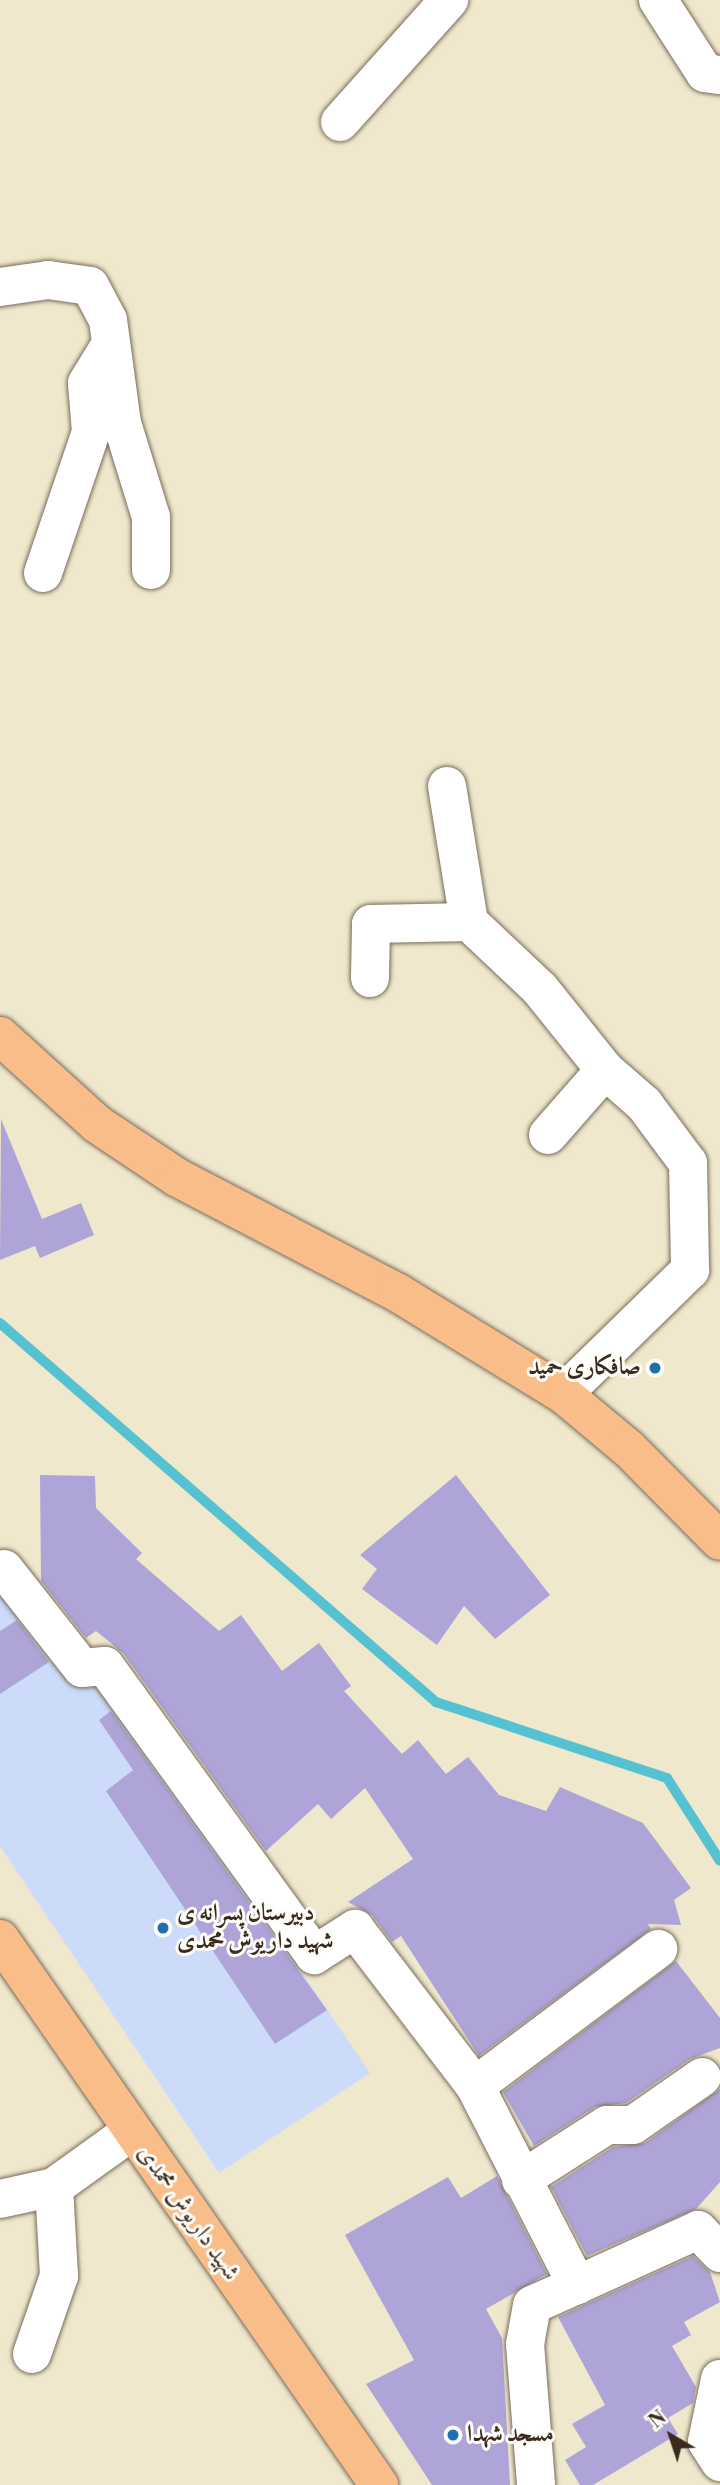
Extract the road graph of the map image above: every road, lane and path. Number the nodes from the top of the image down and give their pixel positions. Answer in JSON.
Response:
{"nodes":[{"id":1,"x":449,"y":0,"type":"edge"},
{"id":2,"x":658,"y":0,"type":"edge"},
{"id":3,"x":720,"y":75,"type":"edge"},
{"id":4,"x":340,"y":122,"type":"dead end"},
{"id":5,"x":0,"y":287,"type":"edge"},
{"id":6,"x":111,"y":344,"type":"junction"},
{"id":7,"x":151,"y":570,"type":"dead end"},
{"id":8,"x":43,"y":573,"type":"dead end"},
{"id":9,"x":447,"y":786,"type":"dead end"},
{"id":10,"x":469,"y":922,"type":"junction"},
{"id":11,"x":370,"y":978,"type":"dead end"},
{"id":12,"x":0,"y":1036,"type":"edge"},
{"id":13,"x":605,"y":1070,"type":"junction"},
{"id":14,"x":548,"y":1135,"type":"dead end"},
{"id":15,"x":563,"y":1394,"type":"junction"},
{"id":16,"x":720,"y":1541,"type":"edge"},
{"id":17,"x":4,"y":1569,"type":"dead end"},
{"id":18,"x":0,"y":1939,"type":"edge"},
{"id":19,"x":659,"y":1949,"type":"dead end"},
{"id":20,"x":702,"y":2077,"type":"dead end"},
{"id":21,"x":475,"y":2086,"type":"junction"},
{"id":22,"x":132,"y":2131,"type":"junction"},
{"id":23,"x":521,"y":2180,"type":"junction"},
{"id":24,"x":54,"y":2187,"type":"junction"},
{"id":25,"x":0,"y":2199,"type":"edge"},
{"id":26,"x":720,"y":2253,"type":"edge"},
{"id":27,"x":578,"y":2286,"type":"junction"},
{"id":28,"x":32,"y":2354,"type":"dead end"},
{"id":29,"x":720,"y":2379,"type":"edge"},
{"id":30,"x":720,"y":2462,"type":"edge"},
{"id":31,"x":379,"y":2485,"type":"edge"},
{"id":32,"x":536,"y":2485,"type":"edge"}],
"edges":[{"from":1,"to":4,"type":"street"},
{"from":2,"to":3,"type":"street"},
{"from":5,"to":6,"type":"street"},
{"from":6,"to":7,"type":"street"},
{"from":6,"to":8,"type":"street"},
{"from":9,"to":10,"type":"street"},
{"from":10,"to":11,"type":"street"},
{"from":10,"to":13,"type":"street"},
{"from":12,"to":15,"type":"main road"},
{"from":13,"to":14,"type":"street"},
{"from":13,"to":15,"type":"street"},
{"from":15,"to":16,"type":"main road"},
{"from":17,"to":21,"type":"street"},
{"from":18,"to":22,"type":"main road","name":"شهید داریوش محمدی"},
{"from":19,"to":21,"type":"street"},
{"from":20,"to":23,"type":"street"},
{"from":21,"to":23,"type":"street"},
{"from":22,"to":24,"type":"street"},
{"from":22,"to":31,"type":"main road","name":"شهید داریوش محمدی"},
{"from":23,"to":27,"type":"street"},
{"from":24,"to":25,"type":"street"},
{"from":24,"to":28,"type":"street"},
{"from":26,"to":27,"type":"street"},
{"from":27,"to":32,"type":"street"},
{"from":29,"to":30,"type":"street"}]}
